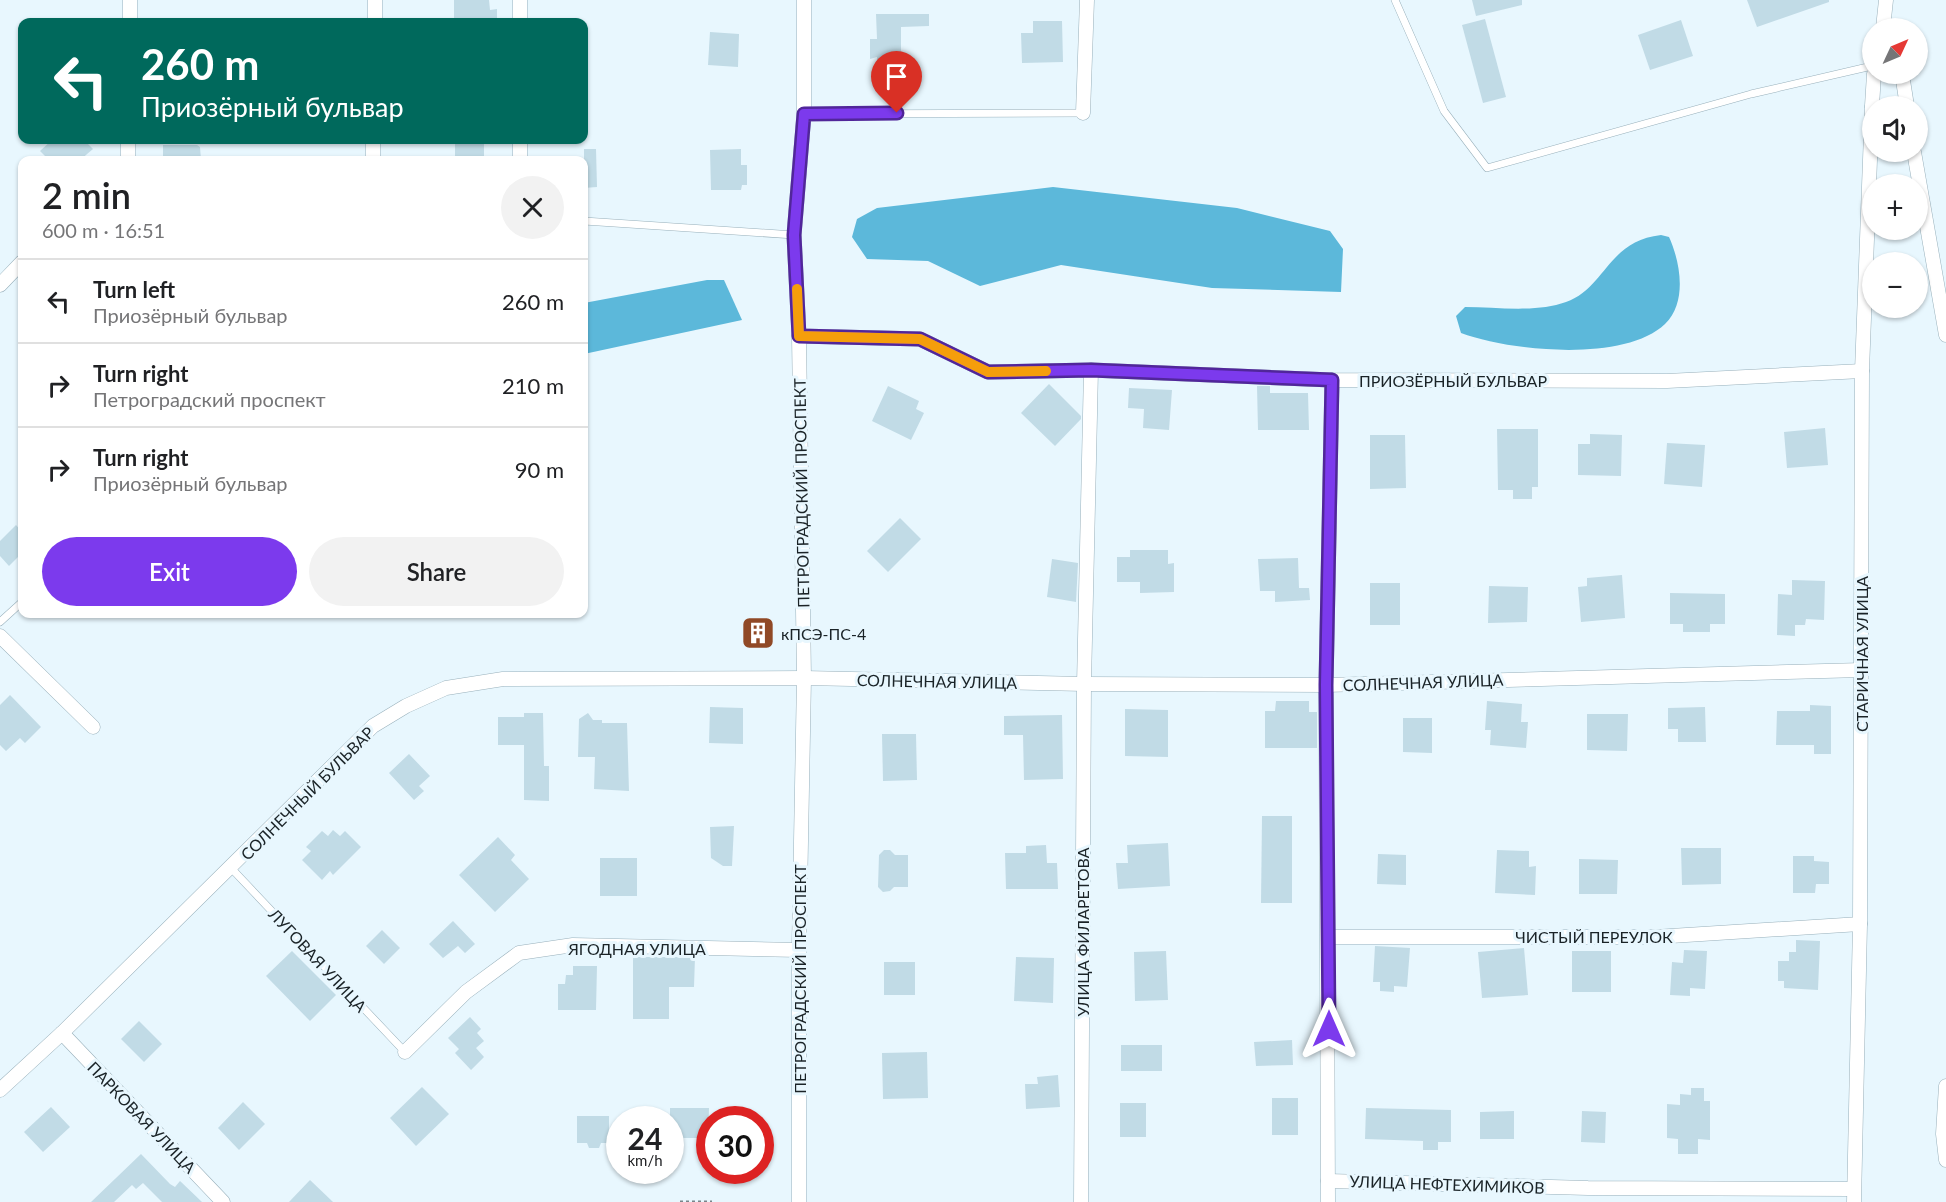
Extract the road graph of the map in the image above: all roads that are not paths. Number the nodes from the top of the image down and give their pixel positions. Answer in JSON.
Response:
{"nodes":[{"id":1,"x":130,"y":0,"type":"edge"},
{"id":2,"x":375,"y":0,"type":"edge"},
{"id":3,"x":520,"y":0,"type":"edge"},
{"id":4,"x":804,"y":0,"type":"edge"},
{"id":5,"x":1087,"y":0,"type":"edge"},
{"id":6,"x":1395,"y":0,"type":"edge"},
{"id":7,"x":1886,"y":0,"type":"edge"},
{"id":8,"x":130,"y":18,"type":"edge"},
{"id":9,"x":375,"y":18,"type":"edge"},
{"id":10,"x":520,"y":18,"type":"edge"},
{"id":11,"x":1884,"y":18,"type":"edge"},
{"id":12,"x":1862,"y":68,"type":"edge"},
{"id":13,"x":1083,"y":113,"type":"joint"},
{"id":14,"x":804,"y":114,"type":"junction"},
{"id":15,"x":1870,"y":162,"type":"edge"},
{"id":16,"x":1916,"y":162,"type":"edge"},
{"id":17,"x":588,"y":221,"type":"edge"},
{"id":18,"x":794,"y":235,"type":"junction"},
{"id":19,"x":18,"y":266,"type":"edge"},
{"id":20,"x":0,"y":285,"type":"edge"},
{"id":21,"x":1946,"y":335,"type":"edge"},
{"id":22,"x":799,"y":336,"type":"junction"},
{"id":23,"x":1091,"y":370,"type":"junction"},
{"id":24,"x":1862,"y":371,"type":"junction"},
{"id":25,"x":1332,"y":380,"type":"junction"},
{"id":26,"x":18,"y":606,"type":"edge"},
{"id":27,"x":0,"y":622,"type":"edge"},
{"id":28,"x":0,"y":636,"type":"edge"},
{"id":29,"x":1862,"y":670,"type":"junction"},
{"id":30,"x":804,"y":678,"type":"junction"},
{"id":31,"x":1084,"y":684,"type":"junction"},
{"id":32,"x":1326,"y":685,"type":"junction"},
{"id":33,"x":93,"y":727,"type":"dead end"},
{"id":34,"x":231,"y":868,"type":"junction"},
{"id":35,"x":1860,"y":924,"type":"junction"},
{"id":36,"x":1329,"y":937,"type":"junction"},
{"id":37,"x":799,"y":950,"type":"junction"},
{"id":38,"x":62,"y":1033,"type":"junction"},
{"id":39,"x":405,"y":1052,"type":"joint"},
{"id":40,"x":1946,"y":1086,"type":"edge"},
{"id":41,"x":0,"y":1090,"type":"edge"},
{"id":42,"x":1946,"y":1160,"type":"edge"},
{"id":43,"x":1328,"y":1180,"type":"junction"},
{"id":44,"x":1588,"y":1195,"type":"edge"},
{"id":45,"x":1853,"y":1196,"type":"edge"},
{"id":46,"x":223,"y":1202,"type":"edge"},
{"id":47,"x":799,"y":1202,"type":"edge"},
{"id":48,"x":1081,"y":1202,"type":"edge"},
{"id":49,"x":1328,"y":1202,"type":"edge"}],
"edges":[{"from":1,"to":8,"type":"street"},
{"from":2,"to":9,"type":"street"},
{"from":3,"to":10,"type":"street"},
{"from":4,"to":14,"type":"street","name":"ПЕТРОГРАДСКИЙ ПРОСПЕКТ"},
{"from":5,"to":13,"type":"street"},
{"from":6,"to":12,"type":"lane"},
{"from":7,"to":11,"type":"street"},
{"from":13,"to":14,"type":"lane"},
{"from":14,"to":18,"type":"street","name":"ПЕТРОГРАДСКИЙ ПРОСПЕКТ"},
{"from":15,"to":24,"type":"street","name":"СТАРИЧНАЯ УЛИЦА"},
{"from":16,"to":21,"type":"street"},
{"from":17,"to":18,"type":"lane"},
{"from":18,"to":22,"type":"street","name":"ПЕТРОГРАДСКИЙ ПРОСПЕКТ"},
{"from":19,"to":20,"type":"street"},
{"from":22,"to":23,"type":"street","name":"ПРИОЗЁРНЫЙ БУЛЬВАР"},
{"from":22,"to":30,"type":"street","name":"ПЕТРОГРАДСКИЙ ПРОСПЕКТ"},
{"from":23,"to":25,"type":"street","name":"ПРИОЗЁРНЫЙ БУЛЬВАР"},
{"from":23,"to":31,"type":"street","name":"УЛИЦА ФИЛАРЕТОВА"},
{"from":24,"to":25,"type":"street","name":"ПРИОЗЁРНЫЙ БУЛЬВАР"},
{"from":24,"to":29,"type":"street","name":"СТАРИЧНАЯ УЛИЦА"},
{"from":25,"to":32,"type":"street"},
{"from":26,"to":27,"type":"lane"},
{"from":28,"to":33,"type":"street"},
{"from":29,"to":32,"type":"street","name":"СОЛНЕЧНАЯ УЛИЦА"},
{"from":29,"to":35,"type":"street","name":"СТАРИЧНАЯ УЛИЦА"},
{"from":30,"to":31,"type":"street","name":"СОЛНЕЧНАЯ УЛИЦА"},
{"from":30,"to":34,"type":"street","name":"СОЛНЕЧНЫЙ БУЛЬВАР"},
{"from":30,"to":37,"type":"street","name":"ПЕТРОГРАДСКИЙ ПРОСПЕКТ"},
{"from":31,"to":32,"type":"street","name":"СОЛНЕЧНАЯ УЛИЦА"},
{"from":31,"to":48,"type":"street","name":"УЛИЦА ФИЛАРЕТОВА"},
{"from":32,"to":36,"type":"street"},
{"from":34,"to":38,"type":"street","name":"СОЛНЕЧНЫЙ БУЛЬВАР"},
{"from":34,"to":39,"type":"lane","name":"ЛУГОВАЯ УЛИЦА"},
{"from":35,"to":36,"type":"street","name":"ЧИСТЫЙ ПЕРЕУЛОК"},
{"from":35,"to":45,"type":"street","name":"СТАРИЧНАЯ УЛИЦА"},
{"from":36,"to":43,"type":"street"},
{"from":37,"to":39,"type":"street","name":"ЯГОДНАЯ УЛИЦА"},
{"from":37,"to":47,"type":"street","name":"ПЕТРОГРАДСКИЙ ПРОСПЕКТ"},
{"from":38,"to":41,"type":"street","name":"СОЛНЕЧНЫЙ БУЛЬВАР"},
{"from":38,"to":46,"type":"street","name":"ПАРКОВАЯ УЛИЦА"},
{"from":40,"to":42,"type":"street"},
{"from":43,"to":44,"type":"street","name":"УЛИЦА НЕФТЕХИМИКОВ"},
{"from":43,"to":49,"type":"street"},
{"from":44,"to":45,"type":"street","name":"УЛИЦА НЕФТЕХИМИКОВ"}]}
